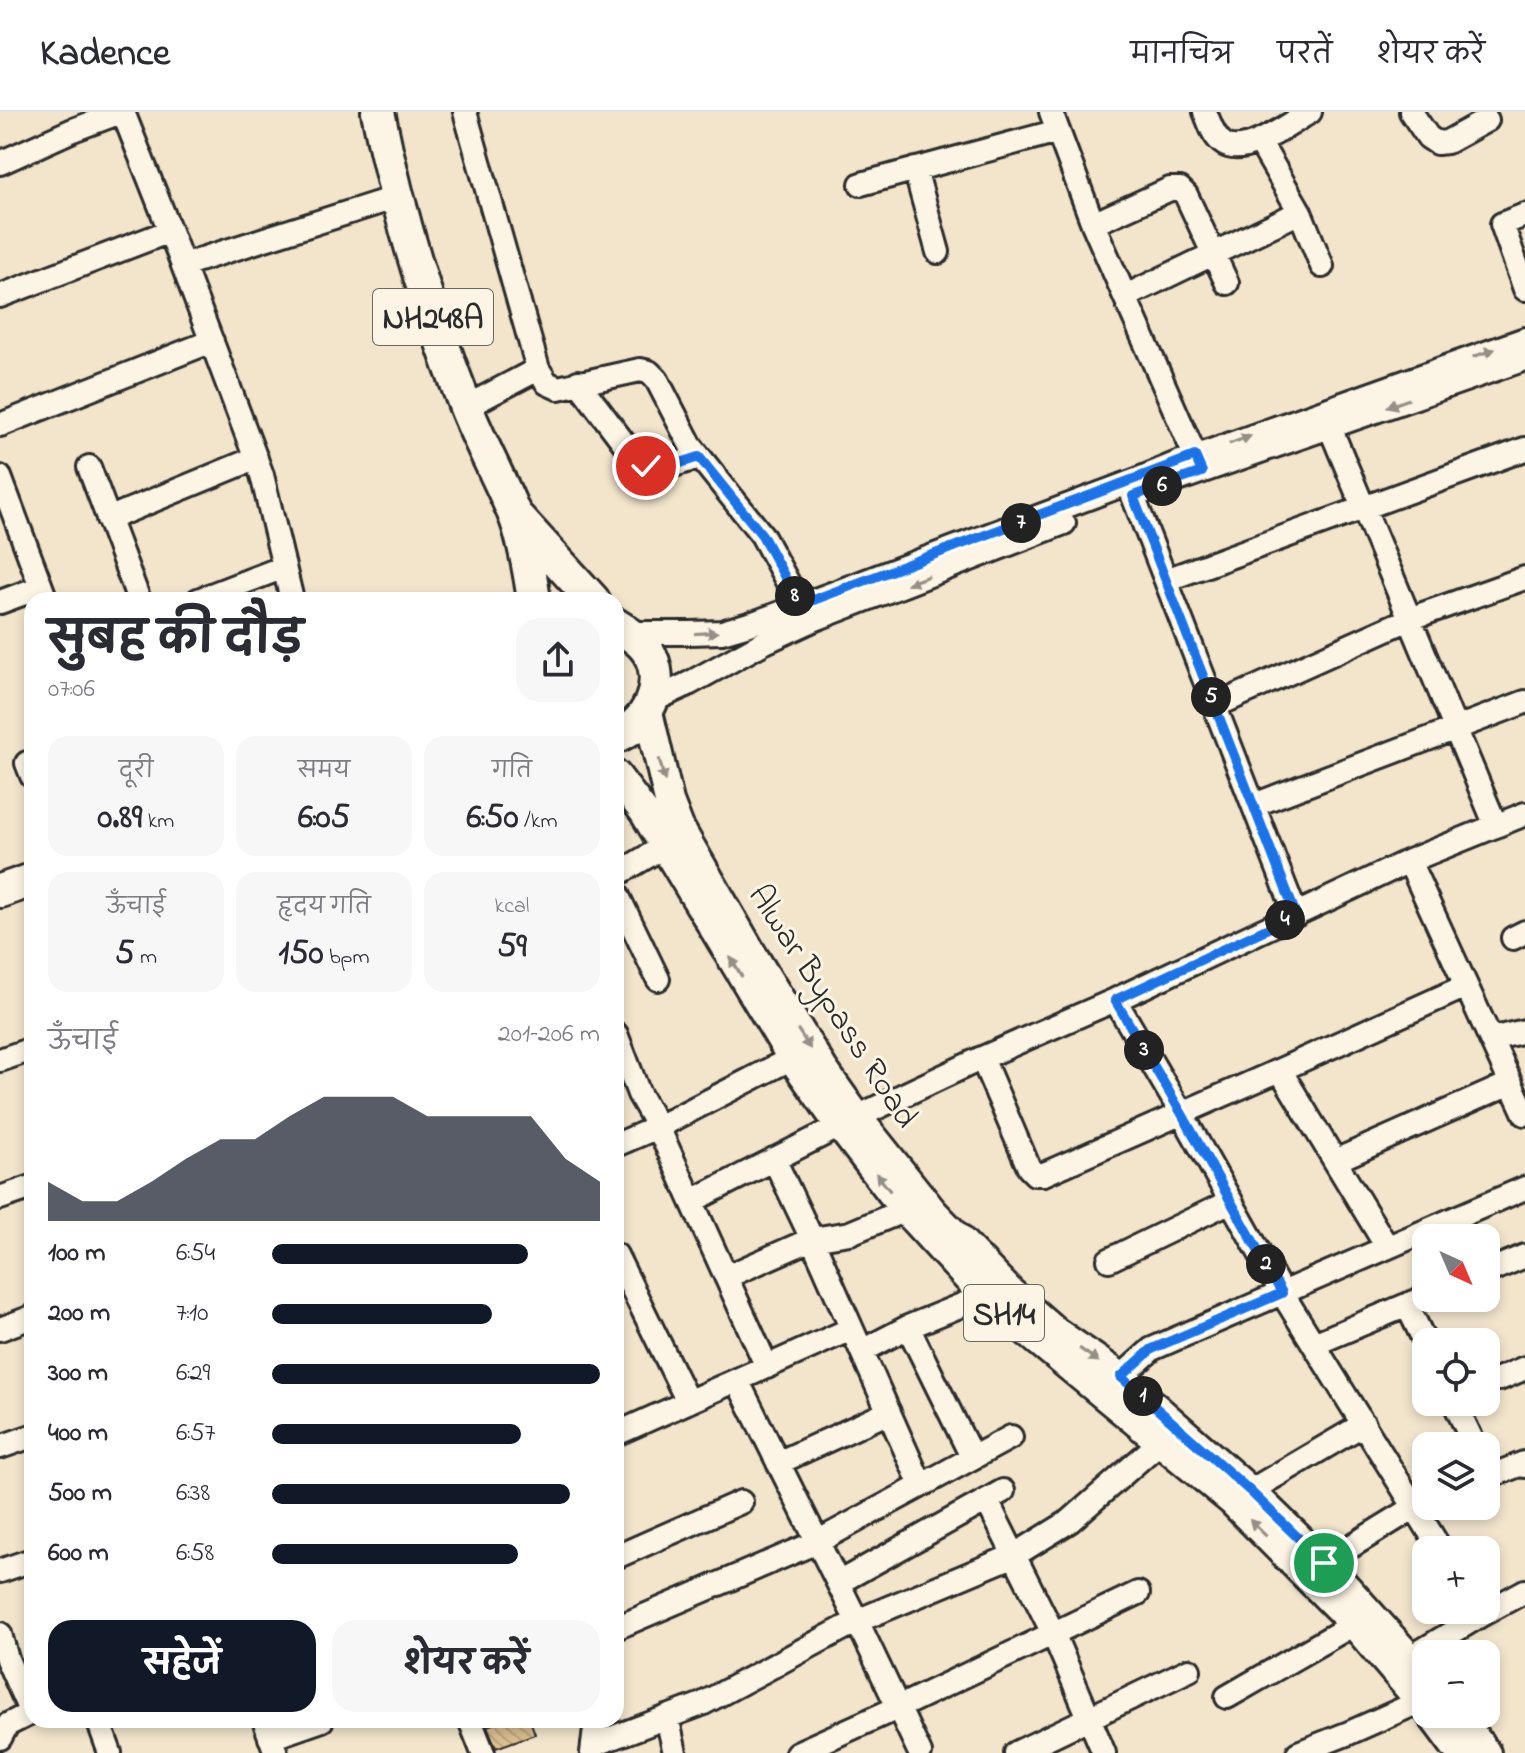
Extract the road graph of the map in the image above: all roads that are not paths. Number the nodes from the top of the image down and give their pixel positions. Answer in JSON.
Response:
{"nodes":[{"id":1,"x":122,"y":112,"type":"edge"},
{"id":2,"x":378,"y":112,"type":"edge"},
{"id":3,"x":465,"y":112,"type":"edge"},
{"id":4,"x":1205,"y":112,"type":"edge"},
{"id":5,"x":1310,"y":112,"type":"edge"},
{"id":6,"x":1411,"y":112,"type":"edge"},
{"id":7,"x":1487,"y":120,"type":"dead end"},
{"id":8,"x":1055,"y":122,"type":"edge"},
{"id":9,"x":1259,"y":141,"type":"junction"},
{"id":10,"x":0,"y":163,"type":"edge"},
{"id":11,"x":915,"y":169,"type":"junction"},
{"id":12,"x":861,"y":184,"type":"dead end"},
{"id":13,"x":397,"y":197,"type":"junction"},
{"id":14,"x":1300,"y":212,"type":"junction"},
{"id":15,"x":1525,"y":215,"type":"edge"},
{"id":16,"x":1093,"y":224,"type":"junction"},
{"id":17,"x":170,"y":231,"type":"junction"},
{"id":18,"x":938,"y":252,"type":"dead end"},
{"id":19,"x":1212,"y":254,"type":"junction"},
{"id":20,"x":183,"y":265,"type":"junction"},
{"id":21,"x":1322,"y":266,"type":"dead end"},
{"id":22,"x":1227,"y":283,"type":"dead end"},
{"id":23,"x":1525,"y":289,"type":"edge"},
{"id":24,"x":0,"y":296,"type":"edge"},
{"id":25,"x":1126,"y":296,"type":"junction"},
{"id":26,"x":1525,"y":339,"type":"edge"},
{"id":27,"x":212,"y":341,"type":"junction"},
{"id":28,"x":1525,"y":359,"type":"edge"},
{"id":29,"x":538,"y":369,"type":"junction"},
{"id":30,"x":578,"y":382,"type":"junction"},
{"id":31,"x":466,"y":407,"type":"junction"},
{"id":32,"x":1326,"y":419,"type":"junction"},
{"id":33,"x":0,"y":425,"type":"edge"},
{"id":34,"x":1525,"y":449,"type":"edge"},
{"id":35,"x":699,"y":457,"type":"junction"},
{"id":36,"x":256,"y":458,"type":"junction"},
{"id":37,"x":1199,"y":464,"type":"junction"},
{"id":38,"x":89,"y":467,"type":"dead end"},
{"id":39,"x":0,"y":477,"type":"edge"},
{"id":40,"x":1133,"y":496,"type":"junction"},
{"id":41,"x":1363,"y":509,"type":"junction"},
{"id":42,"x":514,"y":514,"type":"junction"},
{"id":43,"x":108,"y":519,"type":"junction"},
{"id":44,"x":284,"y":567,"type":"junction"},
{"id":45,"x":1525,"y":578,"type":"edge"},
{"id":46,"x":1166,"y":580,"type":"junction"},
{"id":47,"x":43,"y":592,"type":"edge"},
{"id":48,"x":136,"y":592,"type":"edge"},
{"id":49,"x":219,"y":592,"type":"edge"},
{"id":50,"x":290,"y":592,"type":"edge"},
{"id":51,"x":532,"y":592,"type":"edge"},
{"id":52,"x":586,"y":592,"type":"edge"},
{"id":53,"x":24,"y":597,"type":"edge"},
{"id":54,"x":0,"y":602,"type":"edge"},
{"id":55,"x":800,"y":605,"type":"junction"},
{"id":56,"x":1409,"y":619,"type":"junction"},
{"id":57,"x":624,"y":627,"type":"edge"},
{"id":58,"x":624,"y":631,"type":"edge"},
{"id":59,"x":1525,"y":702,"type":"edge"},
{"id":60,"x":650,"y":706,"type":"junction"},
{"id":61,"x":1215,"y":706,"type":"junction"},
{"id":62,"x":1455,"y":729,"type":"junction"},
{"id":63,"x":624,"y":733,"type":"edge"},
{"id":64,"x":624,"y":785,"type":"edge"},
{"id":65,"x":1254,"y":805,"type":"junction"},
{"id":66,"x":1525,"y":814,"type":"edge"},
{"id":67,"x":1496,"y":826,"type":"junction"},
{"id":68,"x":672,"y":837,"type":"junction"},
{"id":69,"x":1409,"y":861,"type":"junction"},
{"id":70,"x":624,"y":870,"type":"edge"},
{"id":71,"x":24,"y":883,"type":"edge"},
{"id":72,"x":0,"y":891,"type":"edge"},
{"id":73,"x":24,"y":898,"type":"edge"},
{"id":74,"x":0,"y":906,"type":"edge"},
{"id":75,"x":624,"y":909,"type":"edge"},
{"id":76,"x":1296,"y":915,"type":"junction"},
{"id":77,"x":658,"y":979,"type":"dead end"},
{"id":78,"x":1466,"y":986,"type":"junction"},
{"id":79,"x":1115,"y":1000,"type":"junction"},
{"id":80,"x":1525,"y":1031,"type":"edge"},
{"id":81,"x":1491,"y":1039,"type":"junction"},
{"id":82,"x":24,"y":1052,"type":"edge"},
{"id":83,"x":624,"y":1055,"type":"edge"},
{"id":84,"x":792,"y":1058,"type":"junction"},
{"id":85,"x":982,"y":1058,"type":"junction"},
{"id":86,"x":0,"y":1060,"type":"edge"},
{"id":87,"x":1280,"y":1070,"type":"junction"},
{"id":88,"x":1511,"y":1083,"type":"junction"},
{"id":89,"x":1182,"y":1114,"type":"junction"},
{"id":90,"x":1525,"y":1114,"type":"edge"},
{"id":91,"x":848,"y":1122,"type":"junction"},
{"id":92,"x":658,"y":1127,"type":"junction"},
{"id":93,"x":624,"y":1142,"type":"edge"},
{"id":94,"x":774,"y":1159,"type":"junction"},
{"id":95,"x":1335,"y":1161,"type":"junction"},
{"id":96,"x":1525,"y":1188,"type":"edge"},
{"id":97,"x":24,"y":1190,"type":"edge"},
{"id":98,"x":0,"y":1198,"type":"edge"},
{"id":99,"x":692,"y":1201,"type":"junction"},
{"id":100,"x":1231,"y":1201,"type":"junction"},
{"id":101,"x":905,"y":1210,"type":"junction"},
{"id":102,"x":812,"y":1239,"type":"junction"},
{"id":103,"x":1387,"y":1247,"type":"junction"},
{"id":104,"x":1525,"y":1256,"type":"edge"},
{"id":105,"x":1109,"y":1260,"type":"dead end"},
{"id":106,"x":1500,"y":1266,"type":"edge"},
{"id":107,"x":624,"y":1271,"type":"edge"},
{"id":108,"x":726,"y":1277,"type":"junction"},
{"id":109,"x":1282,"y":1293,"type":"junction"},
{"id":110,"x":984,"y":1296,"type":"junction"},
{"id":111,"x":1412,"y":1303,"type":"edge"},
{"id":112,"x":24,"y":1320,"type":"edge"},
{"id":113,"x":908,"y":1327,"type":"junction"},
{"id":114,"x":0,"y":1329,"type":"edge"},
{"id":115,"x":851,"y":1329,"type":"junction"},
{"id":116,"x":1314,"y":1344,"type":"junction"},
{"id":117,"x":862,"y":1351,"type":"junction"},
{"id":118,"x":767,"y":1367,"type":"junction"},
{"id":119,"x":1525,"y":1368,"type":"edge"},
{"id":120,"x":1121,"y":1377,"type":"junction"},
{"id":121,"x":1500,"y":1379,"type":"edge"},
{"id":122,"x":737,"y":1380,"type":"junction"},
{"id":123,"x":688,"y":1402,"type":"junction"},
{"id":124,"x":889,"y":1412,"type":"junction"},
{"id":125,"x":1364,"y":1424,"type":"junction"},
{"id":126,"x":624,"y":1430,"type":"edge"},
{"id":127,"x":1011,"y":1437,"type":"dead end"},
{"id":128,"x":24,"y":1439,"type":"edge"},
{"id":129,"x":1160,"y":1442,"type":"junction"},
{"id":130,"x":0,"y":1447,"type":"edge"},
{"id":131,"x":972,"y":1457,"type":"junction"},
{"id":132,"x":778,"y":1463,"type":"junction"},
{"id":133,"x":1525,"y":1466,"type":"edge"},
{"id":134,"x":1500,"y":1470,"type":"edge"},
{"id":135,"x":921,"y":1485,"type":"junction"},
{"id":136,"x":1250,"y":1491,"type":"junction"},
{"id":137,"x":1412,"y":1493,"type":"edge"},
{"id":138,"x":741,"y":1502,"type":"dead end"},
{"id":139,"x":1412,"y":1510,"type":"edge"},
{"id":140,"x":817,"y":1542,"type":"junction"},
{"id":141,"x":624,"y":1553,"type":"edge"},
{"id":142,"x":1015,"y":1555,"type":"junction"},
{"id":143,"x":24,"y":1563,"type":"edge"},
{"id":144,"x":1324,"y":1563,"type":"junction"},
{"id":145,"x":0,"y":1571,"type":"edge"},
{"id":146,"x":838,"y":1583,"type":"junction"},
{"id":147,"x":1525,"y":1591,"type":"edge"},
{"id":148,"x":1138,"y":1593,"type":"dead end"},
{"id":149,"x":1500,"y":1603,"type":"edge"},
{"id":150,"x":857,"y":1621,"type":"junction"},
{"id":151,"x":1354,"y":1624,"type":"junction"},
{"id":152,"x":1470,"y":1624,"type":"edge"},
{"id":153,"x":624,"y":1625,"type":"edge"},
{"id":154,"x":1053,"y":1633,"type":"junction"},
{"id":155,"x":0,"y":1634,"type":"edge"},
{"id":156,"x":1457,"y":1640,"type":"edge"},
{"id":157,"x":4,"y":1660,"type":"edge"},
{"id":158,"x":1189,"y":1670,"type":"dead end"},
{"id":159,"x":1412,"y":1680,"type":"edge"},
{"id":160,"x":1412,"y":1682,"type":"edge"},
{"id":161,"x":1412,"y":1692,"type":"edge"},
{"id":162,"x":1227,"y":1697,"type":"dead end"},
{"id":163,"x":24,"y":1699,"type":"edge"},
{"id":164,"x":899,"y":1707,"type":"junction"},
{"id":165,"x":24,"y":1716,"type":"edge"},
{"id":166,"x":667,"y":1717,"type":"junction"},
{"id":167,"x":1089,"y":1718,"type":"junction"},
{"id":168,"x":101,"y":1728,"type":"edge"},
{"id":169,"x":298,"y":1728,"type":"edge"},
{"id":170,"x":473,"y":1728,"type":"edge"},
{"id":171,"x":595,"y":1728,"type":"edge"},
{"id":172,"x":1444,"y":1728,"type":"edge"},
{"id":173,"x":1467,"y":1728,"type":"edge"},
{"id":174,"x":1349,"y":1733,"type":"junction"},
{"id":175,"x":270,"y":1737,"type":"edge"},
{"id":176,"x":0,"y":1738,"type":"edge"},
{"id":177,"x":0,"y":1746,"type":"edge"},
{"id":178,"x":592,"y":1749,"type":"edge"},
{"id":179,"x":1,"y":1753,"type":"edge"},
{"id":180,"x":110,"y":1753,"type":"edge"},
{"id":181,"x":483,"y":1753,"type":"edge"},
{"id":182,"x":675,"y":1753,"type":"edge"},
{"id":183,"x":797,"y":1753,"type":"edge"},
{"id":184,"x":920,"y":1753,"type":"edge"},
{"id":185,"x":1016,"y":1753,"type":"edge"},
{"id":186,"x":1104,"y":1753,"type":"edge"},
{"id":187,"x":1298,"y":1753,"type":"edge"},
{"id":188,"x":1362,"y":1753,"type":"edge"},
{"id":189,"x":1460,"y":1753,"type":"edge"},
{"id":190,"x":1486,"y":1753,"type":"edge"}],
"edges":[{"from":1,"to":10,"type":"street"},
{"from":1,"to":17,"type":"street"},
{"from":2,"to":13,"type":"highway","number":"NH248A"},
{"from":3,"to":29,"type":"street"},
{"from":4,"to":9,"type":"street"},
{"from":5,"to":9,"type":"street"},
{"from":6,"to":7,"type":"street"},
{"from":8,"to":11,"type":"street"},
{"from":8,"to":16,"type":"street"},
{"from":9,"to":14,"type":"street"},
{"from":11,"to":12,"type":"street"},
{"from":11,"to":18,"type":"street"},
{"from":13,"to":20,"type":"street"},
{"from":13,"to":31,"type":"highway","number":"NH248A"},
{"from":14,"to":19,"type":"street"},
{"from":14,"to":21,"type":"street"},
{"from":15,"to":23,"type":"street"},
{"from":16,"to":19,"type":"street"},
{"from":16,"to":25,"type":"street"},
{"from":17,"to":20,"type":"street"},
{"from":17,"to":24,"type":"street"},
{"from":19,"to":22,"type":"street"},
{"from":19,"to":25,"type":"street"},
{"from":20,"to":27,"type":"street"},
{"from":25,"to":37,"type":"street"},
{"from":32,"to":26,"type":"street","one_way":true},
{"from":27,"to":33,"type":"street"},
{"from":27,"to":36,"type":"street"},
{"from":28,"to":32,"type":"street","one_way":true},
{"from":29,"to":30,"type":"street"},
{"from":29,"to":31,"type":"street"},
{"from":30,"to":35,"type":"street"},
{"from":30,"to":35,"type":"street"},
{"from":31,"to":42,"type":"highway","number":"NH248A"},
{"from":32,"to":37,"type":"street"},
{"from":32,"to":41,"type":"street"},
{"from":34,"to":41,"type":"street"},
{"from":35,"to":55,"type":"street"},
{"from":36,"to":43,"type":"street"},
{"from":36,"to":44,"type":"street"},
{"from":37,"to":40,"type":"street"},
{"from":37,"to":55,"type":"street"},
{"from":38,"to":43,"type":"street"},
{"from":39,"to":47,"type":"street"},
{"from":40,"to":46,"type":"street"},
{"from":40,"to":60,"type":"street","one_way":true},
{"from":41,"to":46,"type":"street"},
{"from":41,"to":56,"type":"street"},
{"from":42,"to":51,"type":"highway","number":"NH248A"},
{"from":42,"to":52,"type":"highway","number":"NH248A"},
{"from":43,"to":48,"type":"street"},
{"from":44,"to":49,"type":"street"},
{"from":44,"to":50,"type":"street"},
{"from":45,"to":56,"type":"street"},
{"from":46,"to":61,"type":"street"},
{"from":53,"to":54,"type":"street"},
{"from":57,"to":55,"type":"street","one_way":true},
{"from":56,"to":61,"type":"street"},
{"from":56,"to":62,"type":"street"},
{"from":58,"to":60,"type":"highway"},
{"from":59,"to":62,"type":"street"},
{"from":60,"to":63,"type":"highway"},
{"from":60,"to":68,"type":"main road","number":"SH14","one_way":true},
{"from":61,"to":65,"type":"street"},
{"from":62,"to":65,"type":"street"},
{"from":62,"to":67,"type":"street"},
{"from":64,"to":68,"type":"main road","number":"SH14"},
{"from":65,"to":76,"type":"street"},
{"from":66,"to":67,"type":"street"},
{"from":67,"to":69,"type":"street"},
{"from":68,"to":70,"type":"street"},
{"from":84,"to":68,"type":"main road","number":"SH14","one_way":true},
{"from":68,"to":91,"type":"main road","name":"Alwar Bypass Road","number":"SH14","one_way":true},
{"from":69,"to":76,"type":"street"},
{"from":69,"to":78,"type":"street"},
{"from":71,"to":72,"type":"highway"},
{"from":73,"to":74,"type":"highway"},
{"from":75,"to":77,"type":"street"},
{"from":76,"to":79,"type":"street"},
{"from":78,"to":81,"type":"street"},
{"from":78,"to":87,"type":"street"},
{"from":79,"to":85,"type":"street"},
{"from":79,"to":89,"type":"street"},
{"from":80,"to":81,"type":"street"},
{"from":81,"to":88,"type":"street"},
{"from":82,"to":86,"type":"street"},
{"from":83,"to":92,"type":"street"},
{"from":84,"to":91,"type":"main road","number":"SH14"},
{"from":84,"to":92,"type":"street"},
{"from":85,"to":89,"type":"street"},
{"from":85,"to":91,"type":"street"},
{"from":87,"to":89,"type":"street"},
{"from":87,"to":95,"type":"street"},
{"from":88,"to":90,"type":"street"},
{"from":88,"to":95,"type":"street"},
{"from":89,"to":100,"type":"street"},
{"from":91,"to":94,"type":"street"},
{"from":101,"to":91,"type":"main road","number":"SH14","one_way":true},
{"from":91,"to":120,"type":"main road","name":"Alwar Bypass Road","number":"SH14","one_way":true},
{"from":92,"to":93,"type":"street"},
{"from":92,"to":99,"type":"street"},
{"from":94,"to":99,"type":"street"},
{"from":94,"to":102,"type":"street"},
{"from":95,"to":103,"type":"street"},
{"from":96,"to":103,"type":"street"},
{"from":97,"to":98,"type":"street"},
{"from":99,"to":108,"type":"street"},
{"from":100,"to":105,"type":"street"},
{"from":100,"to":109,"type":"street"},
{"from":101,"to":102,"type":"street"},
{"from":101,"to":110,"type":"main road","number":"SH14"},
{"from":102,"to":108,"type":"street"},
{"from":102,"to":115,"type":"street"},
{"from":103,"to":109,"type":"street"},
{"from":104,"to":106,"type":"street"},
{"from":107,"to":123,"type":"street"},
{"from":108,"to":118,"type":"street"},
{"from":109,"to":116,"type":"street"},
{"from":109,"to":120,"type":"street"},
{"from":110,"to":113,"type":"street"},
{"from":110,"to":129,"type":"main road","number":"SH14"},
{"from":111,"to":116,"type":"street"},
{"from":112,"to":114,"type":"street"},
{"from":113,"to":117,"type":"street"},
{"from":113,"to":131,"type":"street"},
{"from":115,"to":117,"type":"street"},
{"from":115,"to":118,"type":"street"},
{"from":116,"to":125,"type":"street"},
{"from":117,"to":124,"type":"street"},
{"from":118,"to":122,"type":"street"},
{"from":119,"to":121,"type":"street"},
{"from":120,"to":136,"type":"main road","name":"Alwar Bypass Road","number":"SH14"},
{"from":122,"to":123,"type":"street"},
{"from":122,"to":132,"type":"street"},
{"from":123,"to":126,"type":"street"},
{"from":124,"to":132,"type":"street"},
{"from":124,"to":135,"type":"street"},
{"from":125,"to":136,"type":"street"},
{"from":125,"to":137,"type":"street"},
{"from":127,"to":131,"type":"street"},
{"from":128,"to":130,"type":"street"},
{"from":129,"to":142,"type":"street"},
{"from":151,"to":129,"type":"main road","number":"SH14","one_way":true},
{"from":131,"to":135,"type":"street"},
{"from":132,"to":140,"type":"street"},
{"from":133,"to":134,"type":"street"},
{"from":135,"to":140,"type":"street"},
{"from":136,"to":144,"type":"main road","name":"Alwar Bypass Road","number":"SH14"},
{"from":138,"to":141,"type":"street"},
{"from":139,"to":144,"type":"street"},
{"from":140,"to":146,"type":"street"},
{"from":140,"to":153,"type":"street"},
{"from":142,"to":146,"type":"street"},
{"from":142,"to":150,"type":"street"},
{"from":142,"to":154,"type":"street"},
{"from":143,"to":145,"type":"street"},
{"from":144,"to":159,"type":"main road","name":"Alwar Bypass Road","number":"SH14"},
{"from":146,"to":150,"type":"street"},
{"from":147,"to":149,"type":"street"},
{"from":148,"to":154,"type":"street"},
{"from":150,"to":164,"type":"street"},
{"from":150,"to":166,"type":"street"},
{"from":151,"to":160,"type":"main road","number":"SH14"},
{"from":151,"to":162,"type":"street"},
{"from":152,"to":156,"type":"street"},
{"from":154,"to":164,"type":"street"},
{"from":154,"to":167,"type":"street"},
{"from":155,"to":157,"type":"street"},
{"from":157,"to":163,"type":"street"},
{"from":158,"to":167,"type":"street"},
{"from":161,"to":174,"type":"street"},
{"from":164,"to":183,"type":"street"},
{"from":164,"to":184,"type":"street"},
{"from":165,"to":176,"type":"street"},
{"from":166,"to":178,"type":"street"},
{"from":166,"to":182,"type":"street"},
{"from":167,"to":185,"type":"street"},
{"from":167,"to":186,"type":"street"},
{"from":168,"to":180,"type":"street"},
{"from":169,"to":175,"type":"street"},
{"from":170,"to":181,"type":"street"},
{"from":171,"to":178,"type":"street"},
{"from":172,"to":189,"type":"main road","number":"SH14"},
{"from":173,"to":190,"type":"main road"},
{"from":174,"to":187,"type":"street"},
{"from":174,"to":188,"type":"street"},
{"from":177,"to":179,"type":"street"}]}
